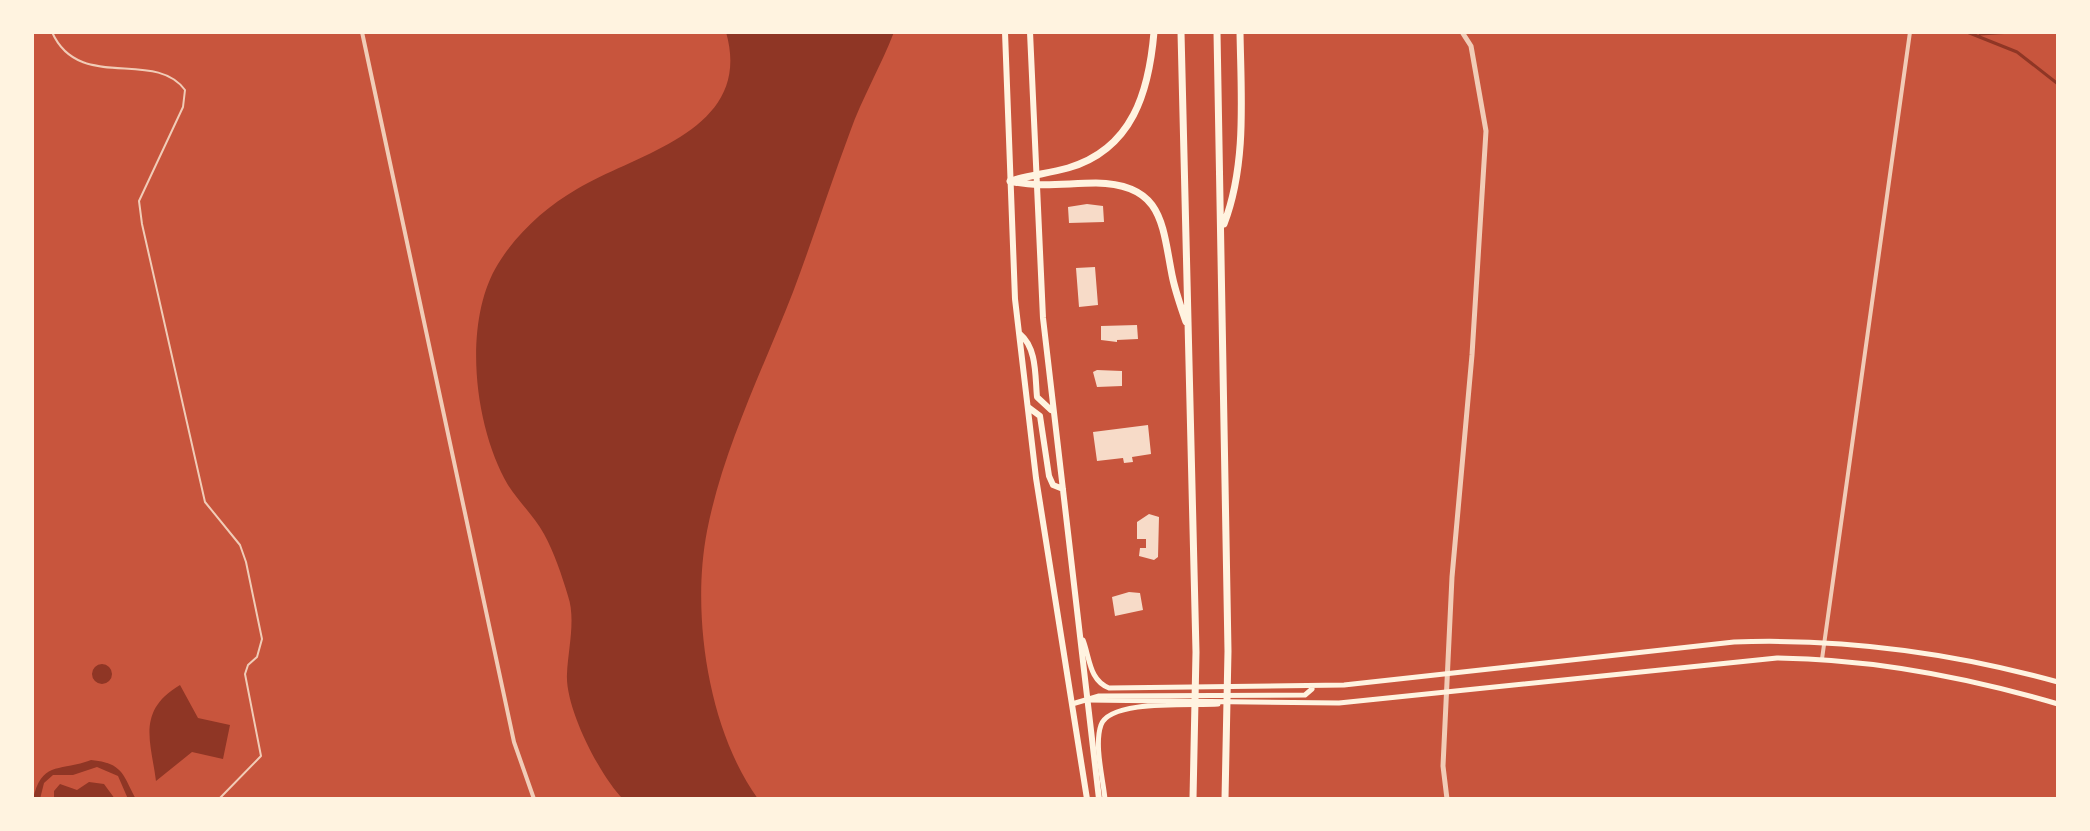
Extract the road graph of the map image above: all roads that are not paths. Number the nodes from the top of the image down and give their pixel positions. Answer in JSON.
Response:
{"nodes":[{"id":1,"x":52,"y":32,"type":"edge"},
{"id":2,"x":362,"y":32,"type":"edge"},
{"id":3,"x":1005,"y":32,"type":"edge"},
{"id":4,"x":1030,"y":32,"type":"edge"},
{"id":5,"x":1154,"y":32,"type":"edge"},
{"id":6,"x":1181,"y":32,"type":"edge"},
{"id":7,"x":1217,"y":32,"type":"edge"},
{"id":8,"x":1240,"y":32,"type":"edge"},
{"id":9,"x":1462,"y":32,"type":"edge"},
{"id":10,"x":1910,"y":32,"type":"edge"},
{"id":11,"x":1034,"y":174,"type":"junction"},
{"id":12,"x":1010,"y":181,"type":"junction"},
{"id":13,"x":1034,"y":187,"type":"junction"},
{"id":14,"x":1222,"y":229,"type":"junction"},
{"id":15,"x":1189,"y":332,"type":"junction"},
{"id":16,"x":1020,"y":334,"type":"junction"},
{"id":17,"x":1028,"y":407,"type":"junction"},
{"id":18,"x":1051,"y":410,"type":"junction"},
{"id":19,"x":1063,"y":489,"type":"junction"},
{"id":20,"x":1081,"y":635,"type":"junction"},
{"id":21,"x":1824,"y":640,"type":"junction"},
{"id":22,"x":1822,"y":659,"type":"junction"},
{"id":23,"x":1448,"y":674,"type":"junction"},
{"id":24,"x":2058,"y":682,"type":"edge"},
{"id":25,"x":1314,"y":687,"type":"junction"},
{"id":26,"x":1447,"y":694,"type":"junction"},
{"id":27,"x":1087,"y":700,"type":"junction"},
{"id":28,"x":1262,"y":701,"type":"junction"},
{"id":29,"x":1072,"y":704,"type":"junction"},
{"id":30,"x":2058,"y":704,"type":"edge"},
{"id":31,"x":219,"y":799,"type":"edge"},
{"id":32,"x":534,"y":799,"type":"edge"},
{"id":33,"x":1087,"y":799,"type":"edge"},
{"id":34,"x":1102,"y":799,"type":"edge"},
{"id":35,"x":1193,"y":799,"type":"edge"},
{"id":36,"x":1225,"y":799,"type":"edge"},
{"id":37,"x":1447,"y":799,"type":"edge"}],
"edges":[{"from":1,"to":31,"type":"lane"},
{"from":2,"to":32,"type":"street"},
{"from":3,"to":12,"type":"main road"},
{"from":4,"to":11,"type":"main road"},
{"from":5,"to":11,"type":"highway"},
{"from":6,"to":15,"type":"highway"},
{"from":7,"to":14,"type":"highway"},
{"from":8,"to":14,"type":"highway"},
{"from":9,"to":23,"type":"street"},
{"from":10,"to":21,"type":"street"},
{"from":11,"to":12,"type":"highway"},
{"from":11,"to":13,"type":"main road"},
{"from":12,"to":13,"type":"highway"},
{"from":12,"to":16,"type":"main road"},
{"from":13,"to":15,"type":"highway"},
{"from":13,"to":18,"type":"main road"},
{"from":14,"to":36,"type":"highway"},
{"from":15,"to":35,"type":"highway"},
{"from":16,"to":17,"type":"main road"},
{"from":16,"to":18,"type":"main road"},
{"from":17,"to":19,"type":"main road"},
{"from":17,"to":29,"type":"main road"},
{"from":18,"to":19,"type":"main road"},
{"from":19,"to":20,"type":"main road"},
{"from":20,"to":25,"type":"main road"},
{"from":20,"to":27,"type":"main road"},
{"from":21,"to":22,"type":"street"},
{"from":21,"to":23,"type":"main road"},
{"from":21,"to":24,"type":"main road"},
{"from":22,"to":26,"type":"main road"},
{"from":22,"to":30,"type":"main road"},
{"from":23,"to":25,"type":"main road"},
{"from":23,"to":26,"type":"street"},
{"from":25,"to":27,"type":"main road"},
{"from":26,"to":28,"type":"main road"},
{"from":26,"to":37,"type":"street"},
{"from":27,"to":28,"type":"main road"},
{"from":27,"to":29,"type":"main road"},
{"from":27,"to":34,"type":"main road"},
{"from":28,"to":34,"type":"main road"},
{"from":29,"to":33,"type":"main road"}]}
